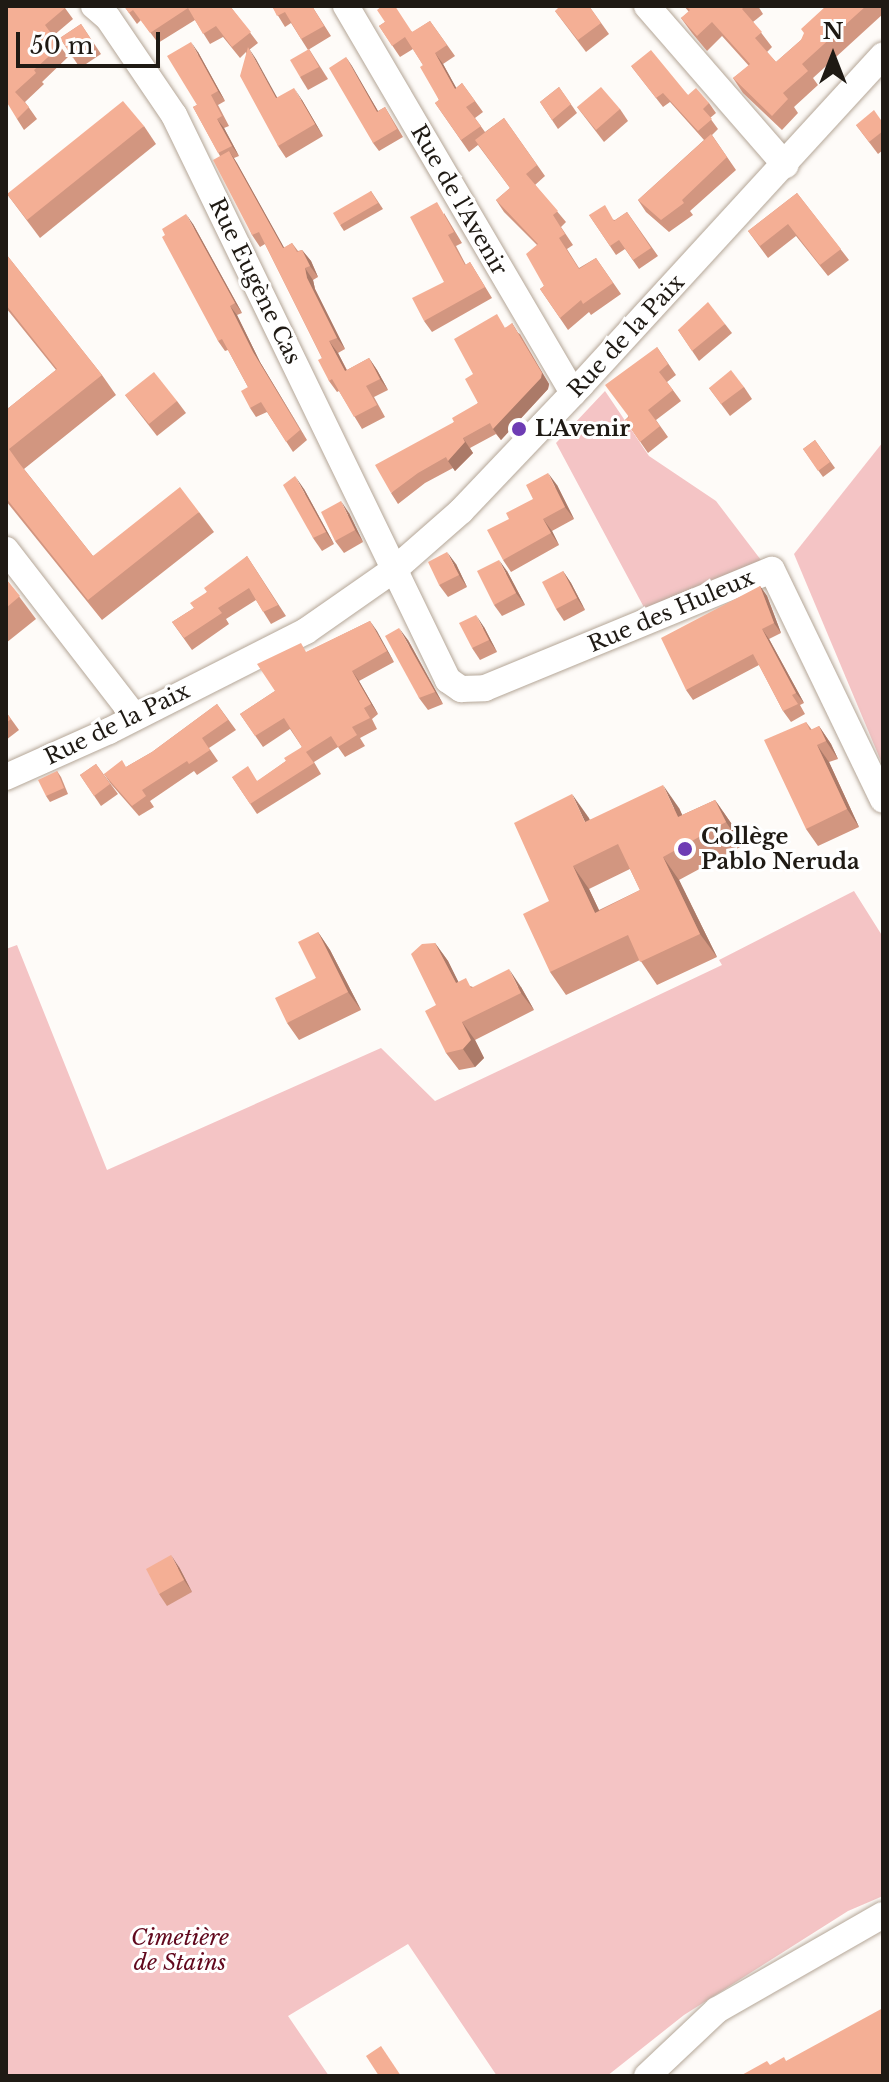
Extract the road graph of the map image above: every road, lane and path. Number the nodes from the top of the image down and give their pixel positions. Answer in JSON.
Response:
{"nodes":[{"id":1,"x":94,"y":6,"type":"edge"},
{"id":2,"x":346,"y":6,"type":"edge"},
{"id":3,"x":647,"y":6,"type":"edge"},
{"id":4,"x":883,"y":56,"type":"edge"},
{"id":5,"x":785,"y":165,"type":"junction"},
{"id":6,"x":573,"y":393,"type":"junction"},
{"id":7,"x":6,"y":550,"type":"edge"},
{"id":8,"x":395,"y":569,"type":"junction"},
{"id":9,"x":135,"y":717,"type":"junction"},
{"id":10,"x":6,"y":777,"type":"edge"},
{"id":11,"x":883,"y":800,"type":"edge"},
{"id":12,"x":883,"y":1915,"type":"edge"},
{"id":13,"x":647,"y":2076,"type":"edge"}],
"edges":[{"from":1,"to":8,"type":"street","name":"Rue Eugène Cas"},
{"from":2,"to":6,"type":"street","name":"Rue de l'Avenir"},
{"from":3,"to":5,"type":"street"},
{"from":4,"to":5,"type":"street","name":"Rue de la Paix"},
{"from":5,"to":6,"type":"street","name":"Rue de la Paix"},
{"from":6,"to":8,"type":"street","name":"Rue de la Paix"},
{"from":7,"to":9,"type":"street"},
{"from":8,"to":9,"type":"street","name":"Rue de la Paix"},
{"from":8,"to":11,"type":"street","name":"Rue des Huleux"},
{"from":9,"to":10,"type":"street","name":"Rue de la Paix"},
{"from":12,"to":13,"type":"street"}]}
